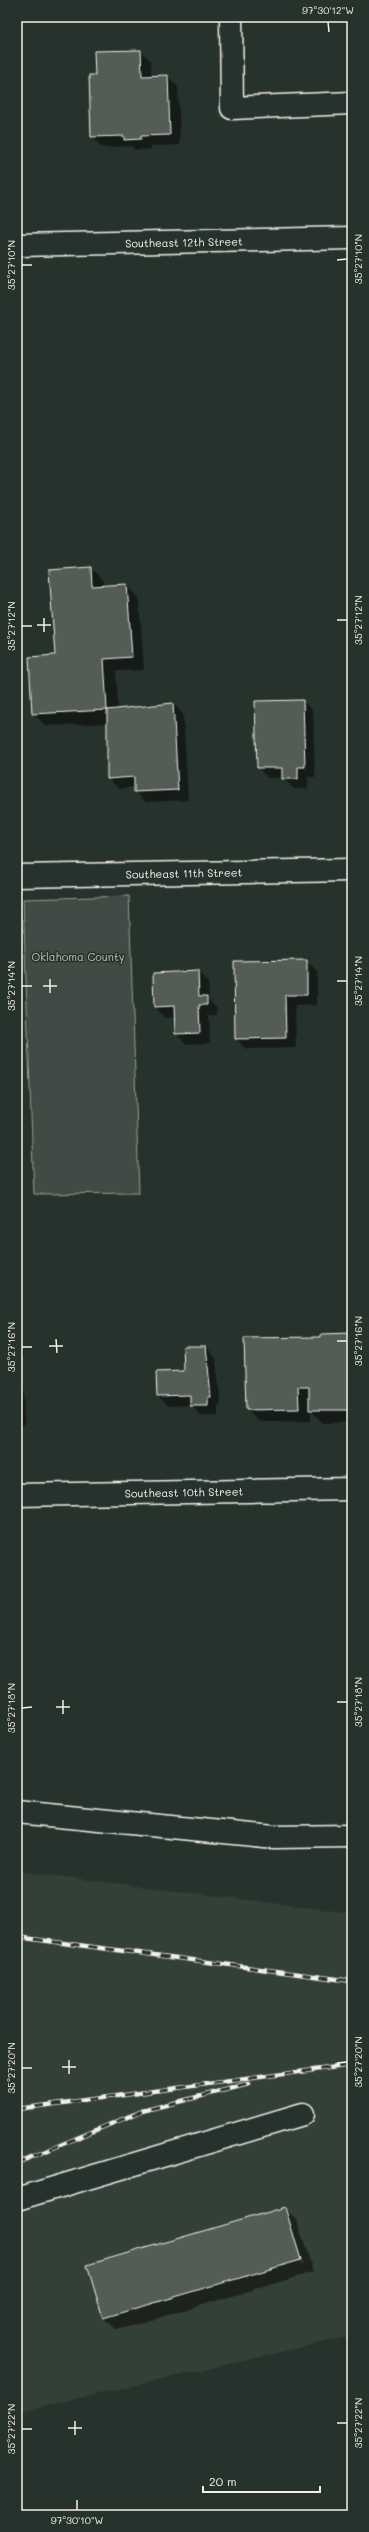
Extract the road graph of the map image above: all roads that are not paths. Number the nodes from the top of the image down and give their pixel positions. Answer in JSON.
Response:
{"nodes":[{"id":1,"x":231,"y":17,"type":"edge"},
{"id":2,"x":352,"y":103,"type":"edge"},
{"id":3,"x":352,"y":238,"type":"edge"},
{"id":4,"x":17,"y":245,"type":"edge"},
{"id":5,"x":352,"y":870,"type":"edge"},
{"id":6,"x":17,"y":876,"type":"edge"},
{"id":7,"x":352,"y":1489,"type":"edge"},
{"id":8,"x":17,"y":1494,"type":"edge"},
{"id":9,"x":17,"y":1812,"type":"edge"},
{"id":10,"x":352,"y":1836,"type":"edge"},
{"id":11,"x":303,"y":2114,"type":"dead end"},
{"id":12,"x":17,"y":2199,"type":"edge"}],
"edges":[{"from":1,"to":2,"type":"street"},
{"from":3,"to":4,"type":"street","name":"Southeast 12th Street"},
{"from":5,"to":6,"type":"street","name":"Southeast 11th Street"},
{"from":7,"to":8,"type":"street","name":"Southeast 10th Street"},
{"from":9,"to":10,"type":"street"},
{"from":11,"to":12,"type":"street"}]}
